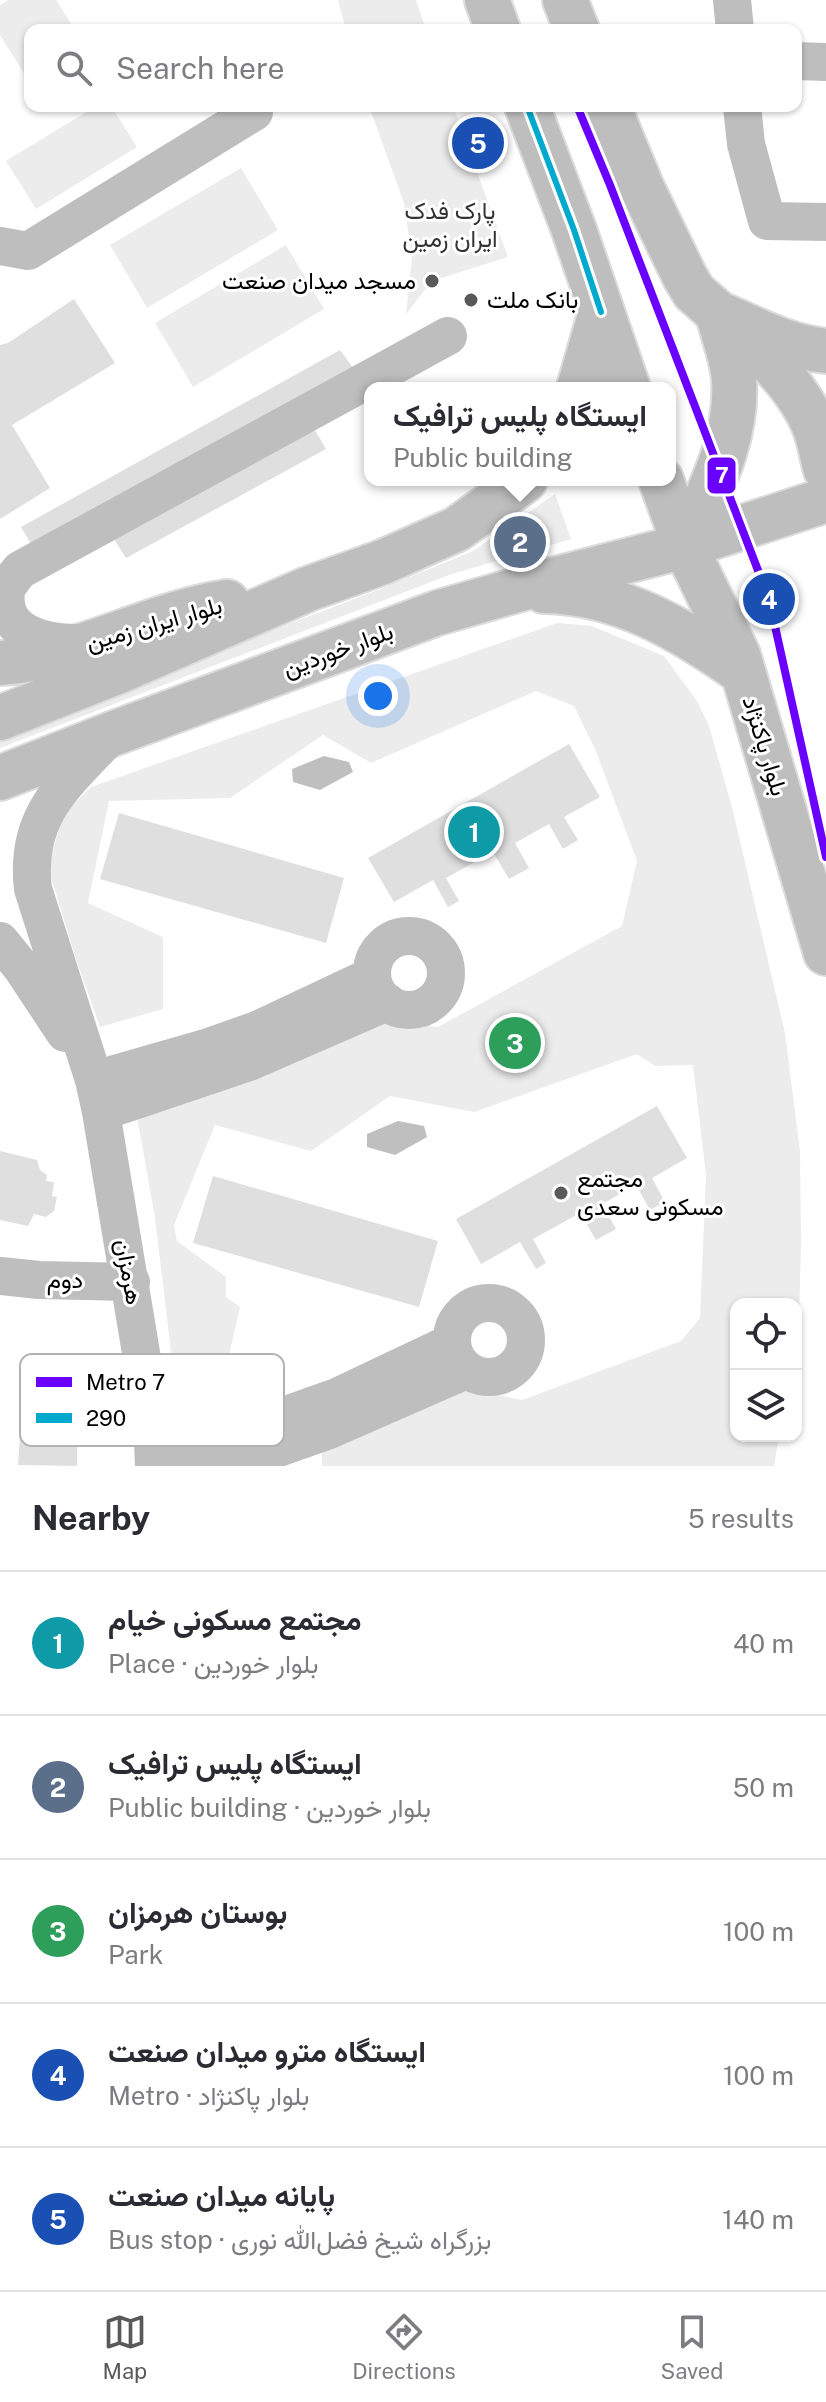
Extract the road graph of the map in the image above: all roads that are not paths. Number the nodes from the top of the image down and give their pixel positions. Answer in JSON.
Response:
{"nodes":[{"id":1,"x":487,"y":0,"type":"edge"},
{"id":2,"x":565,"y":0,"type":"edge"},
{"id":3,"x":732,"y":0,"type":"edge"},
{"id":4,"x":496,"y":24,"type":"edge"},
{"id":5,"x":575,"y":24,"type":"edge"},
{"id":6,"x":734,"y":24,"type":"edge"},
{"id":7,"x":802,"y":61,"type":"edge"},
{"id":8,"x":826,"y":62,"type":"edge"},
{"id":9,"x":254,"y":112,"type":"dead end"},
{"id":10,"x":529,"y":112,"type":"edge"},
{"id":11,"x":610,"y":112,"type":"edge"},
{"id":12,"x":743,"y":112,"type":"edge"},
{"id":13,"x":826,"y":222,"type":"edge"},
{"id":14,"x":0,"y":246,"type":"edge"},
{"id":15,"x":601,"y":312,"type":"junction"},
{"id":16,"x":718,"y":314,"type":"junction"},
{"id":17,"x":826,"y":325,"type":"edge"},
{"id":18,"x":448,"y":336,"type":"dead end"},
{"id":19,"x":826,"y":351,"type":"edge"},
{"id":20,"x":581,"y":382,"type":"edge"},
{"id":21,"x":626,"y":382,"type":"edge"},
{"id":22,"x":826,"y":470,"type":"edge"},
{"id":23,"x":517,"y":486,"type":"edge"},
{"id":24,"x":663,"y":486,"type":"edge"},
{"id":25,"x":826,"y":500,"type":"edge"},
{"id":26,"x":685,"y":546,"type":"junction"},
{"id":27,"x":10,"y":574,"type":"edge"},
{"id":28,"x":308,"y":589,"type":"junction"},
{"id":29,"x":502,"y":594,"type":"junction"},
{"id":30,"x":92,"y":643,"type":"junction"},
{"id":31,"x":0,"y":663,"type":"edge"},
{"id":32,"x":742,"y":672,"type":"junction"},
{"id":33,"x":0,"y":718,"type":"edge"},
{"id":34,"x":112,"y":734,"type":"junction"},
{"id":35,"x":0,"y":778,"type":"edge"},
{"id":36,"x":816,"y":882,"type":"edge"},
{"id":37,"x":0,"y":941,"type":"edge"},
{"id":38,"x":826,"y":953,"type":"edge"},
{"id":39,"x":379,"y":989,"type":"dead end"},
{"id":40,"x":97,"y":1096,"type":"junction"},
{"id":41,"x":0,"y":1276,"type":"edge"},
{"id":42,"x":131,"y":1282,"type":"junction"},
{"id":43,"x":142,"y":1354,"type":"edge"},
{"id":44,"x":459,"y":1357,"type":"dead end"},
{"id":45,"x":284,"y":1427,"type":"edge"},
{"id":46,"x":293,"y":1428,"type":"junction"},
{"id":47,"x":284,"y":1437,"type":"edge"},
{"id":48,"x":275,"y":1446,"type":"edge"},
{"id":49,"x":154,"y":1463,"type":"edge"}],
"edges":[{"from":1,"to":4,"type":"main road"},
{"from":2,"to":5,"type":"main road"},
{"from":3,"to":6,"type":"street"},
{"from":7,"to":8,"type":"street"},
{"from":9,"to":14,"type":"street"},
{"from":10,"to":15,"type":"main road"},
{"from":11,"to":16,"type":"main road"},
{"from":12,"to":13,"type":"street"},
{"from":15,"to":20,"type":"main road"},
{"from":15,"to":21,"type":"main road"},
{"from":16,"to":17,"type":"main road"},
{"from":16,"to":19,"type":"main road"},
{"from":16,"to":22,"type":"main road"},
{"from":16,"to":26,"type":"main road"},
{"from":18,"to":27,"type":"street"},
{"from":23,"to":28,"type":"main road"},
{"from":24,"to":26,"type":"main road","name":"بلوار پاکنژاد"},
{"from":25,"to":26,"type":"main road","name":"بلوار خوردین"},
{"from":26,"to":29,"type":"main road","name":"بلوار خوردین"},
{"from":26,"to":32,"type":"main road","name":"بلوار پاکنژاد"},
{"from":27,"to":30,"type":"street"},
{"from":28,"to":30,"type":"main road","name":"بلوار ایران زمین"},
{"from":28,"to":33,"type":"main road"},
{"from":29,"to":32,"type":"main road"},
{"from":29,"to":34,"type":"main road","name":"بلوار خوردین"},
{"from":30,"to":31,"type":"main road","name":"بلوار ایران زمین"},
{"from":32,"to":36,"type":"main road","name":"بلوار پاکنژاد"},
{"from":34,"to":35,"type":"main road","name":"بلوار خوردین"},
{"from":34,"to":40,"type":"street","name":"هرمزان"},
{"from":36,"to":38,"type":"main road","name":"بلوار پاکنژاد"},
{"from":37,"to":40,"type":"street","name":"هرمزان"},
{"from":39,"to":40,"type":"street"},
{"from":40,"to":42,"type":"street","name":"هرمزان"},
{"from":41,"to":42,"type":"street","name":"دوم"},
{"from":42,"to":43,"type":"street","name":"هرمزان"},
{"from":44,"to":46,"type":"street"},
{"from":45,"to":46,"type":"street"},
{"from":46,"to":47,"type":"street"},
{"from":48,"to":49,"type":"street"}]}
